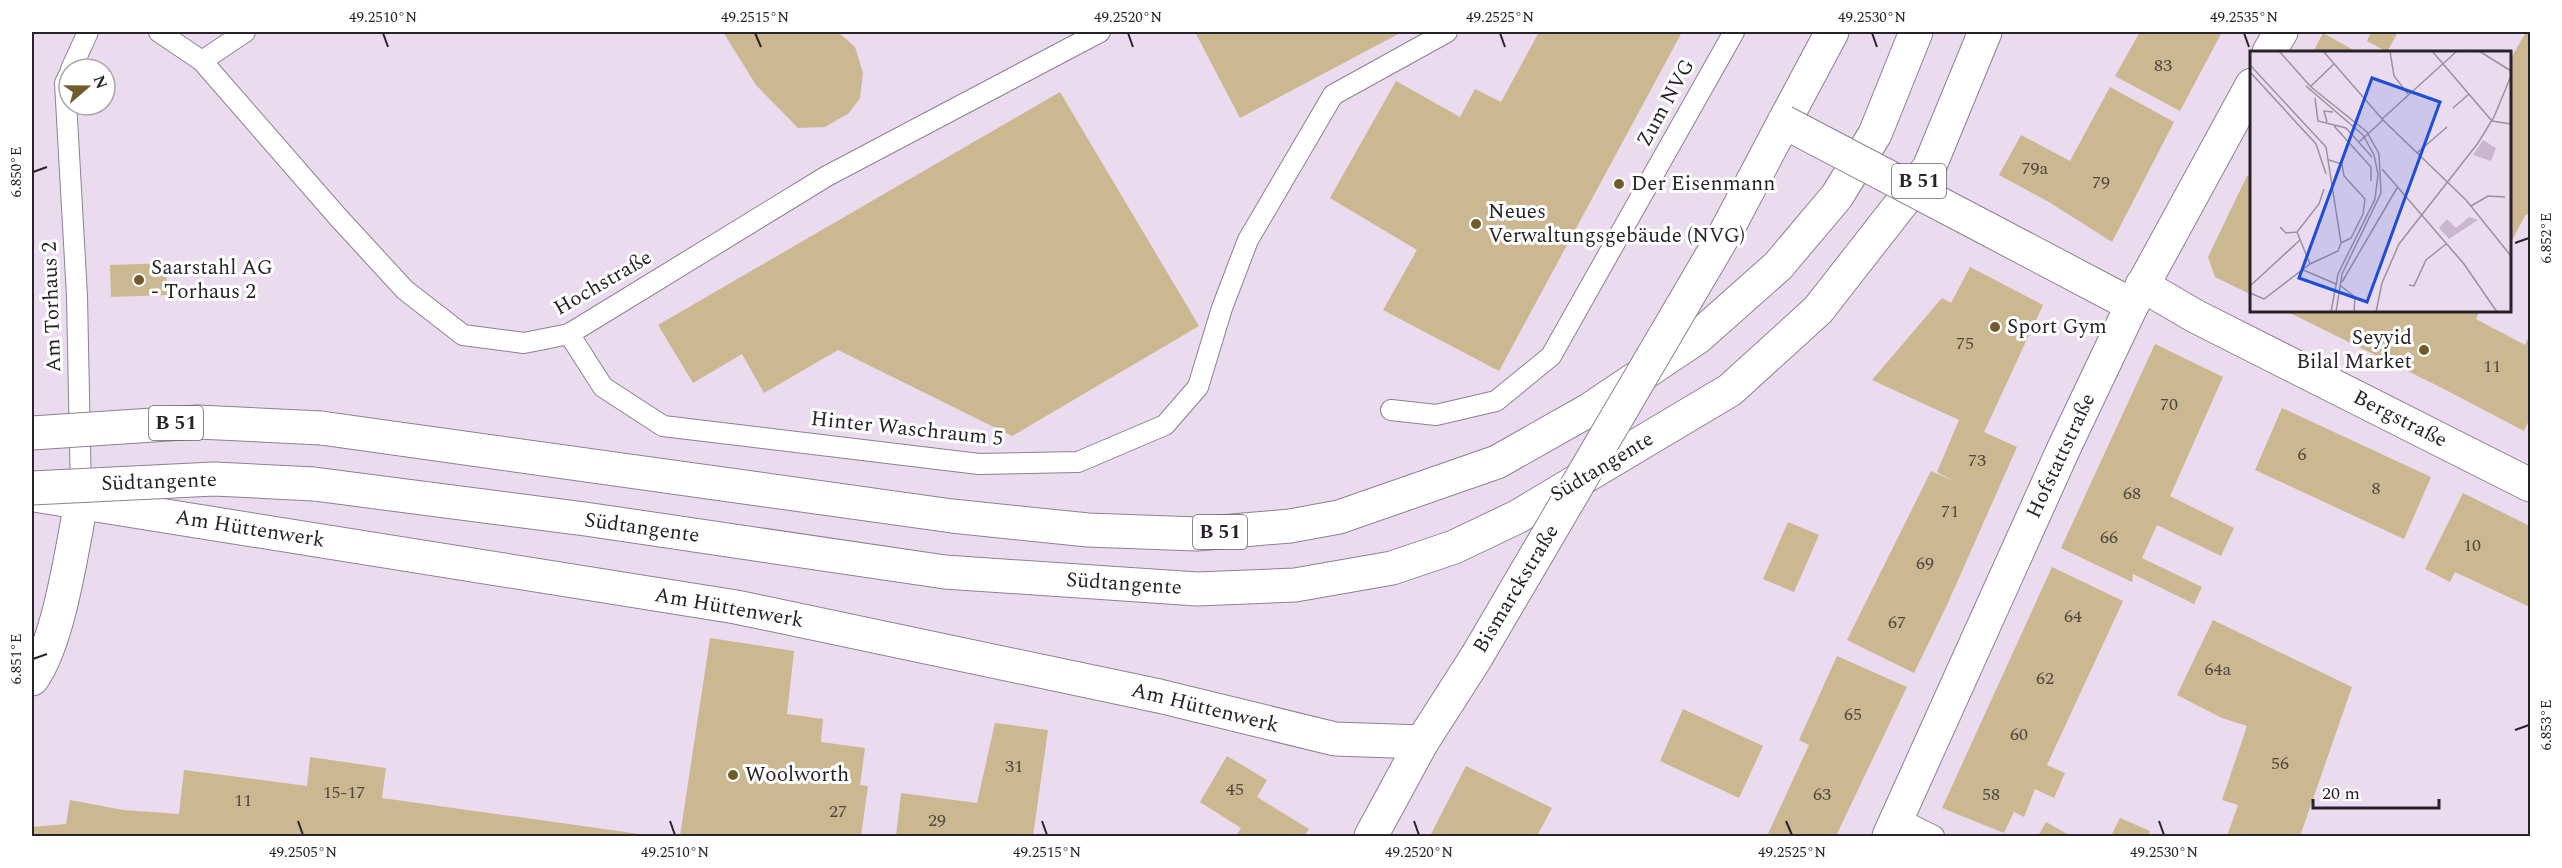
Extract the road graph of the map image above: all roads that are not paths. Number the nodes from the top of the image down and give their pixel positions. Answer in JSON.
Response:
{"nodes":[{"id":1,"x":87,"y":32,"type":"edge"},
{"id":2,"x":159,"y":32,"type":"edge"},
{"id":3,"x":245,"y":32,"type":"edge"},
{"id":4,"x":1100,"y":32,"type":"edge"},
{"id":5,"x":1447,"y":32,"type":"edge"},
{"id":6,"x":1734,"y":32,"type":"edge"},
{"id":7,"x":1832,"y":32,"type":"edge"},
{"id":8,"x":1916,"y":32,"type":"edge"},
{"id":9,"x":1985,"y":32,"type":"edge"},
{"id":10,"x":2281,"y":32,"type":"edge"},
{"id":11,"x":2270,"y":51,"type":"edge"},
{"id":12,"x":76,"y":57,"type":"edge"},
{"id":13,"x":202,"y":61,"type":"junction"},
{"id":14,"x":2250,"y":88,"type":"edge"},
{"id":15,"x":67,"y":117,"type":"edge"},
{"id":16,"x":1784,"y":122,"type":"junction"},
{"id":17,"x":2137,"y":295,"type":"junction"},
{"id":18,"x":569,"y":334,"type":"junction"},
{"id":19,"x":1391,"y":410,"type":"dead end"},
{"id":20,"x":32,"y":433,"type":"edge"},
{"id":21,"x":2529,"y":481,"type":"edge"},
{"id":22,"x":32,"y":488,"type":"edge"},
{"id":23,"x":32,"y":494,"type":"edge"},
{"id":24,"x":81,"y":502,"type":"junction"},
{"id":25,"x":32,"y":678,"type":"edge"},
{"id":26,"x":1422,"y":742,"type":"junction"},
{"id":27,"x":1893,"y":827,"type":"edge"},
{"id":28,"x":1371,"y":837,"type":"edge"},
{"id":29,"x":1934,"y":837,"type":"edge"}],
"edges":[{"from":1,"to":12,"type":"lane"},
{"from":2,"to":13,"type":"lane","name":"Hochstraße"},
{"from":3,"to":13,"type":"lane"},
{"from":4,"to":18,"type":"lane","name":"Hochstraße"},
{"from":5,"to":18,"type":"lane","name":"Hinter Waschraum 5"},
{"from":6,"to":19,"type":"lane","name":"Zum NVG"},
{"from":7,"to":16,"type":"main road","name":"Bismarckstraße"},
{"from":8,"to":20,"type":"main road","number":"B 51","bridge":true},
{"from":9,"to":22,"type":"main road","name":"Südtangente","number":"B 51","bridge":true},
{"from":10,"to":11,"type":"main road"},
{"from":13,"to":18,"type":"lane","name":"Hochstraße"},
{"from":14,"to":17,"type":"main road","name":"Hofstattstraße"},
{"from":15,"to":24,"type":"lane","name":"Am Torhaus 2"},
{"from":16,"to":17,"type":"main road","name":"Bergstraße","bridge":true},
{"from":16,"to":26,"type":"main road","name":"Bismarckstraße","bridge":true},
{"from":17,"to":21,"type":"main road","name":"Bergstraße"},
{"from":17,"to":27,"type":"main road","name":"Hofstattstraße"},
{"from":23,"to":24,"type":"main road","name":"Am Hüttenwerk"},
{"from":24,"to":25,"type":"main road"},
{"from":24,"to":26,"type":"main road","name":"Am Hüttenwerk"},
{"from":26,"to":28,"type":"main road","name":"Bismarckstraße"},
{"from":27,"to":29,"type":"lane"}]}
